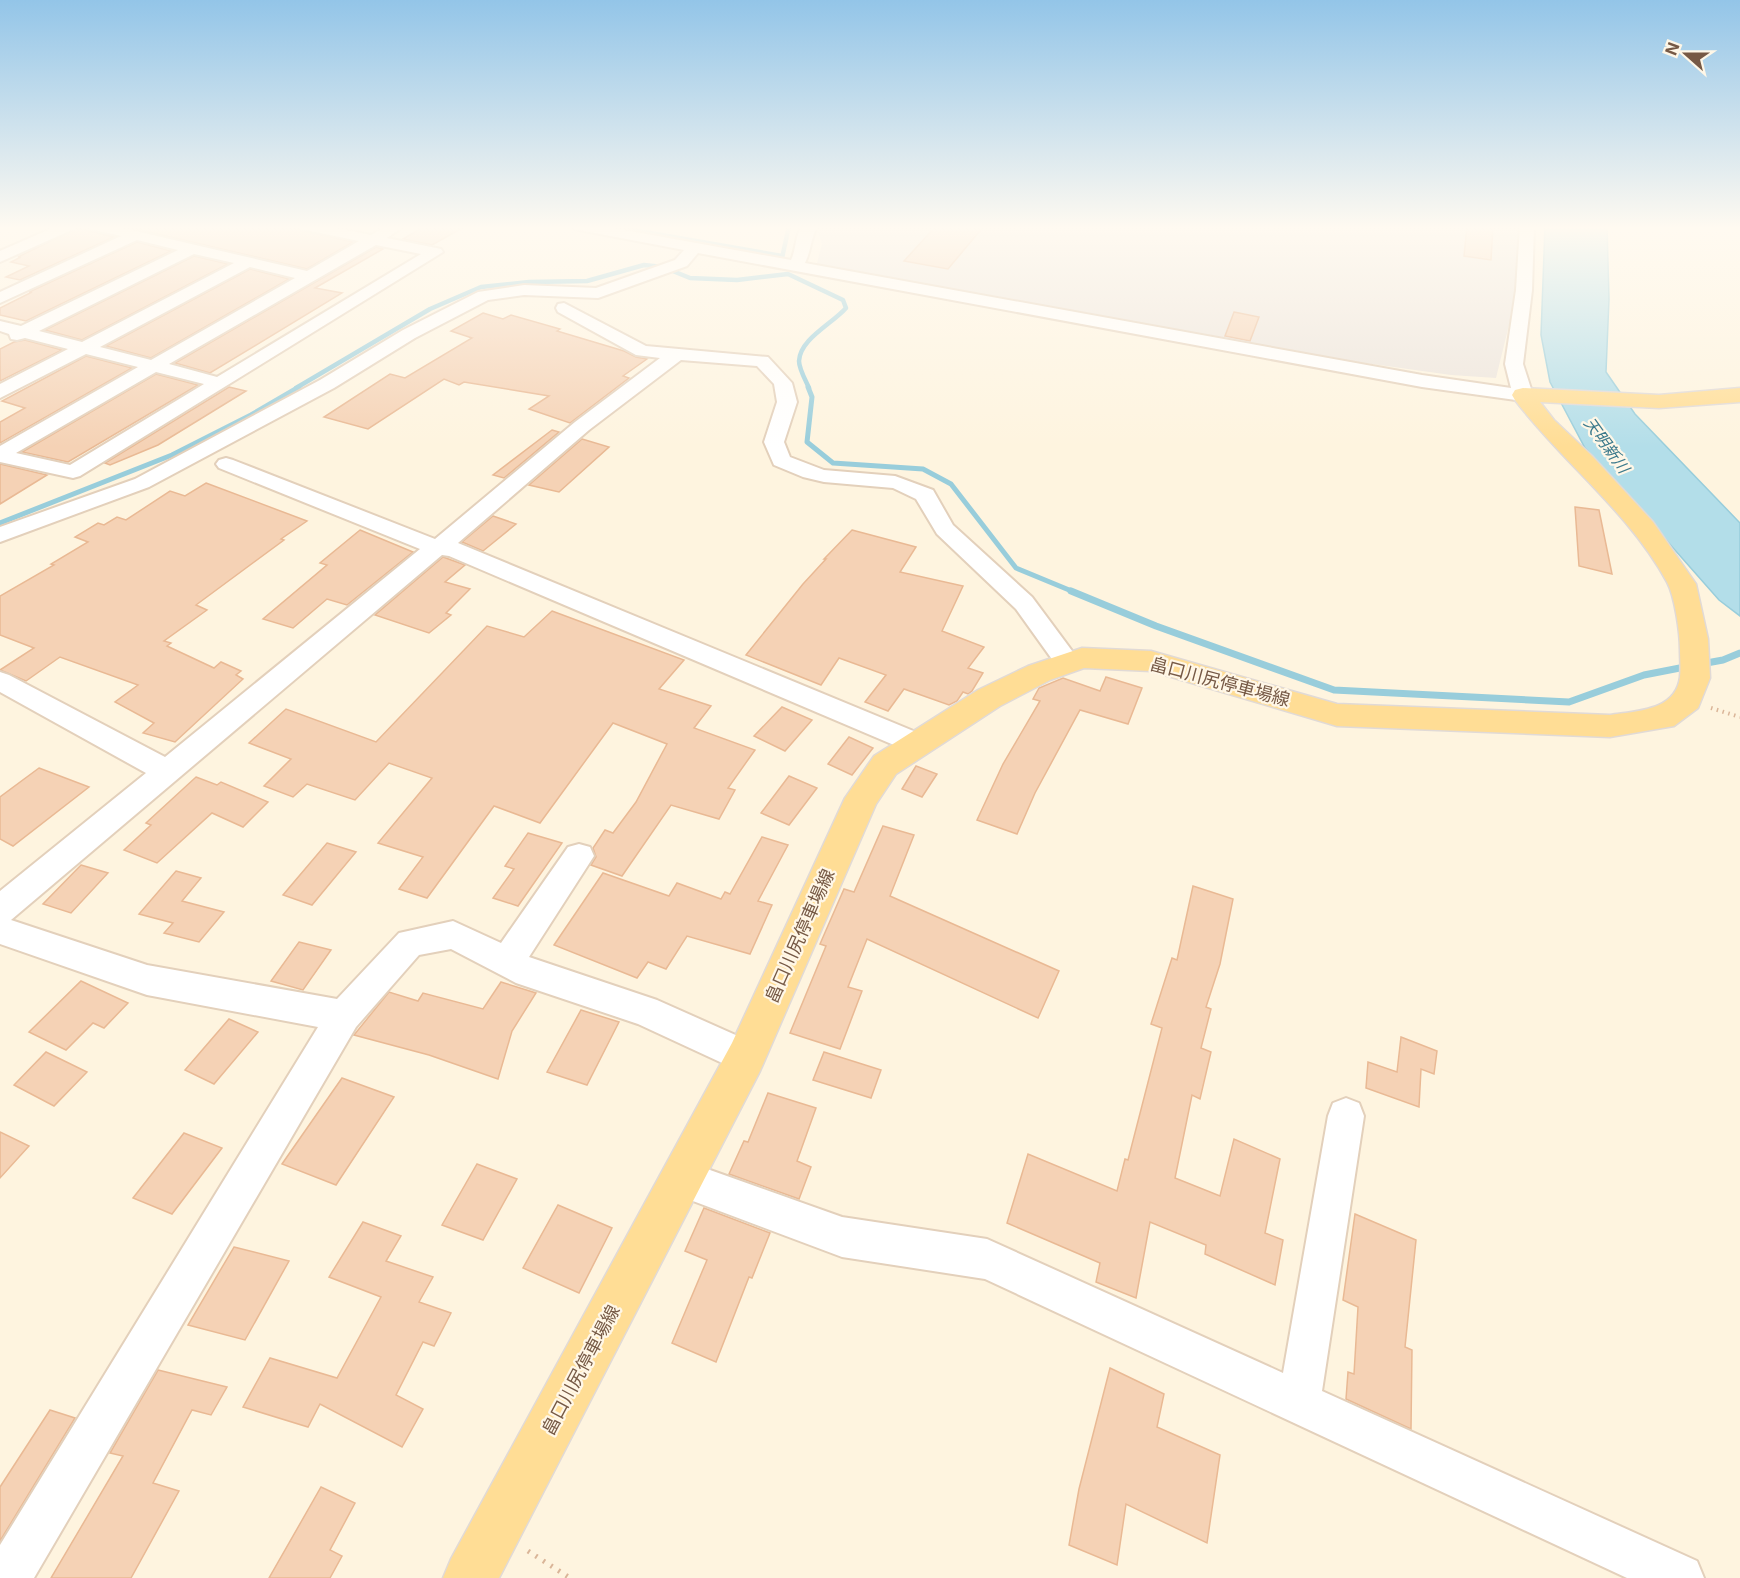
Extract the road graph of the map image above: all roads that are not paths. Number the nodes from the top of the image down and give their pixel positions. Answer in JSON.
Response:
{"nodes":[{"id":1,"x":89,"y":300,"type":"edge"},
{"id":2,"x":176,"y":300,"type":"edge"},
{"id":3,"x":268,"y":300,"type":"edge"},
{"id":4,"x":357,"y":300,"type":"edge"},
{"id":5,"x":476,"y":300,"type":"edge"},
{"id":6,"x":983,"y":300,"type":"edge"},
{"id":7,"x":1523,"y":300,"type":"edge"},
{"id":8,"x":564,"y":308,"type":"dead end"},
{"id":9,"x":0,"y":326,"type":"edge"},
{"id":10,"x":24,"y":332,"type":"junction"},
{"id":11,"x":0,"y":343,"type":"edge"},
{"id":12,"x":84,"y":348,"type":"junction"},
{"id":13,"x":677,"y":354,"type":"junction"},
{"id":14,"x":153,"y":366,"type":"junction"},
{"id":15,"x":220,"y":383,"type":"junction"},
{"id":16,"x":0,"y":392,"type":"edge"},
{"id":17,"x":1535,"y":395,"type":"junction"},
{"id":18,"x":1740,"y":395,"type":"edge"},
{"id":19,"x":0,"y":455,"type":"edge"},
{"id":20,"x":226,"y":464,"type":"dead end"},
{"id":21,"x":0,"y":535,"type":"edge"},
{"id":22,"x":438,"y":548,"type":"junction"},
{"id":23,"x":1068,"y":663,"type":"junction"},
{"id":24,"x":0,"y":681,"type":"edge"},
{"id":25,"x":918,"y":744,"type":"junction"},
{"id":26,"x":167,"y":771,"type":"junction"},
{"id":27,"x":579,"y":856,"type":"dead end"},
{"id":28,"x":0,"y":910,"type":"edge"},
{"id":29,"x":0,"y":930,"type":"edge"},
{"id":30,"x":507,"y":962,"type":"junction"},
{"id":31,"x":344,"y":1016,"type":"junction"},
{"id":32,"x":746,"y":1057,"type":"junction"},
{"id":33,"x":1346,"y":1116,"type":"dead end"},
{"id":34,"x":682,"y":1179,"type":"junction"},
{"id":35,"x":1299,"y":1403,"type":"junction"},
{"id":36,"x":7,"y":1578,"type":"edge"},
{"id":37,"x":470,"y":1578,"type":"edge"},
{"id":38,"x":1680,"y":1578,"type":"edge"}],
"edges":[{"from":1,"to":10,"type":"street"},
{"from":2,"to":12,"type":"street"},
{"from":3,"to":14,"type":"street"},
{"from":4,"to":15,"type":"street"},
{"from":5,"to":21,"type":"street"},
{"from":6,"to":17,"type":"street"},
{"from":7,"to":17,"type":"street"},
{"from":8,"to":13,"type":"street"},
{"from":9,"to":10,"type":"street"},
{"from":10,"to":11,"type":"street"},
{"from":10,"to":12,"type":"street"},
{"from":12,"to":14,"type":"street"},
{"from":12,"to":16,"type":"street"},
{"from":13,"to":22,"type":"street"},
{"from":13,"to":23,"type":"street"},
{"from":14,"to":15,"type":"street"},
{"from":14,"to":19,"type":"street"},
{"from":15,"to":19,"type":"street"},
{"from":17,"to":18,"type":"main road"},
{"from":17,"to":23,"type":"main road","name":"畠口川尻停車場線"},
{"from":20,"to":22,"type":"street"},
{"from":22,"to":25,"type":"street"},
{"from":22,"to":26,"type":"street"},
{"from":23,"to":25,"type":"main road","name":"畠口川尻停車場線"},
{"from":24,"to":26,"type":"street"},
{"from":25,"to":32,"type":"main road","name":"畠口川尻停車場線"},
{"from":26,"to":28,"type":"street"},
{"from":27,"to":30,"type":"street"},
{"from":29,"to":31,"type":"street"},
{"from":30,"to":31,"type":"street"},
{"from":30,"to":32,"type":"street"},
{"from":31,"to":36,"type":"street"},
{"from":32,"to":34,"type":"main road","name":"畠口川尻停車場線"},
{"from":33,"to":35,"type":"street"},
{"from":34,"to":35,"type":"street"},
{"from":34,"to":37,"type":"main road","name":"畠口川尻停車場線"},
{"from":35,"to":38,"type":"street"}]}
